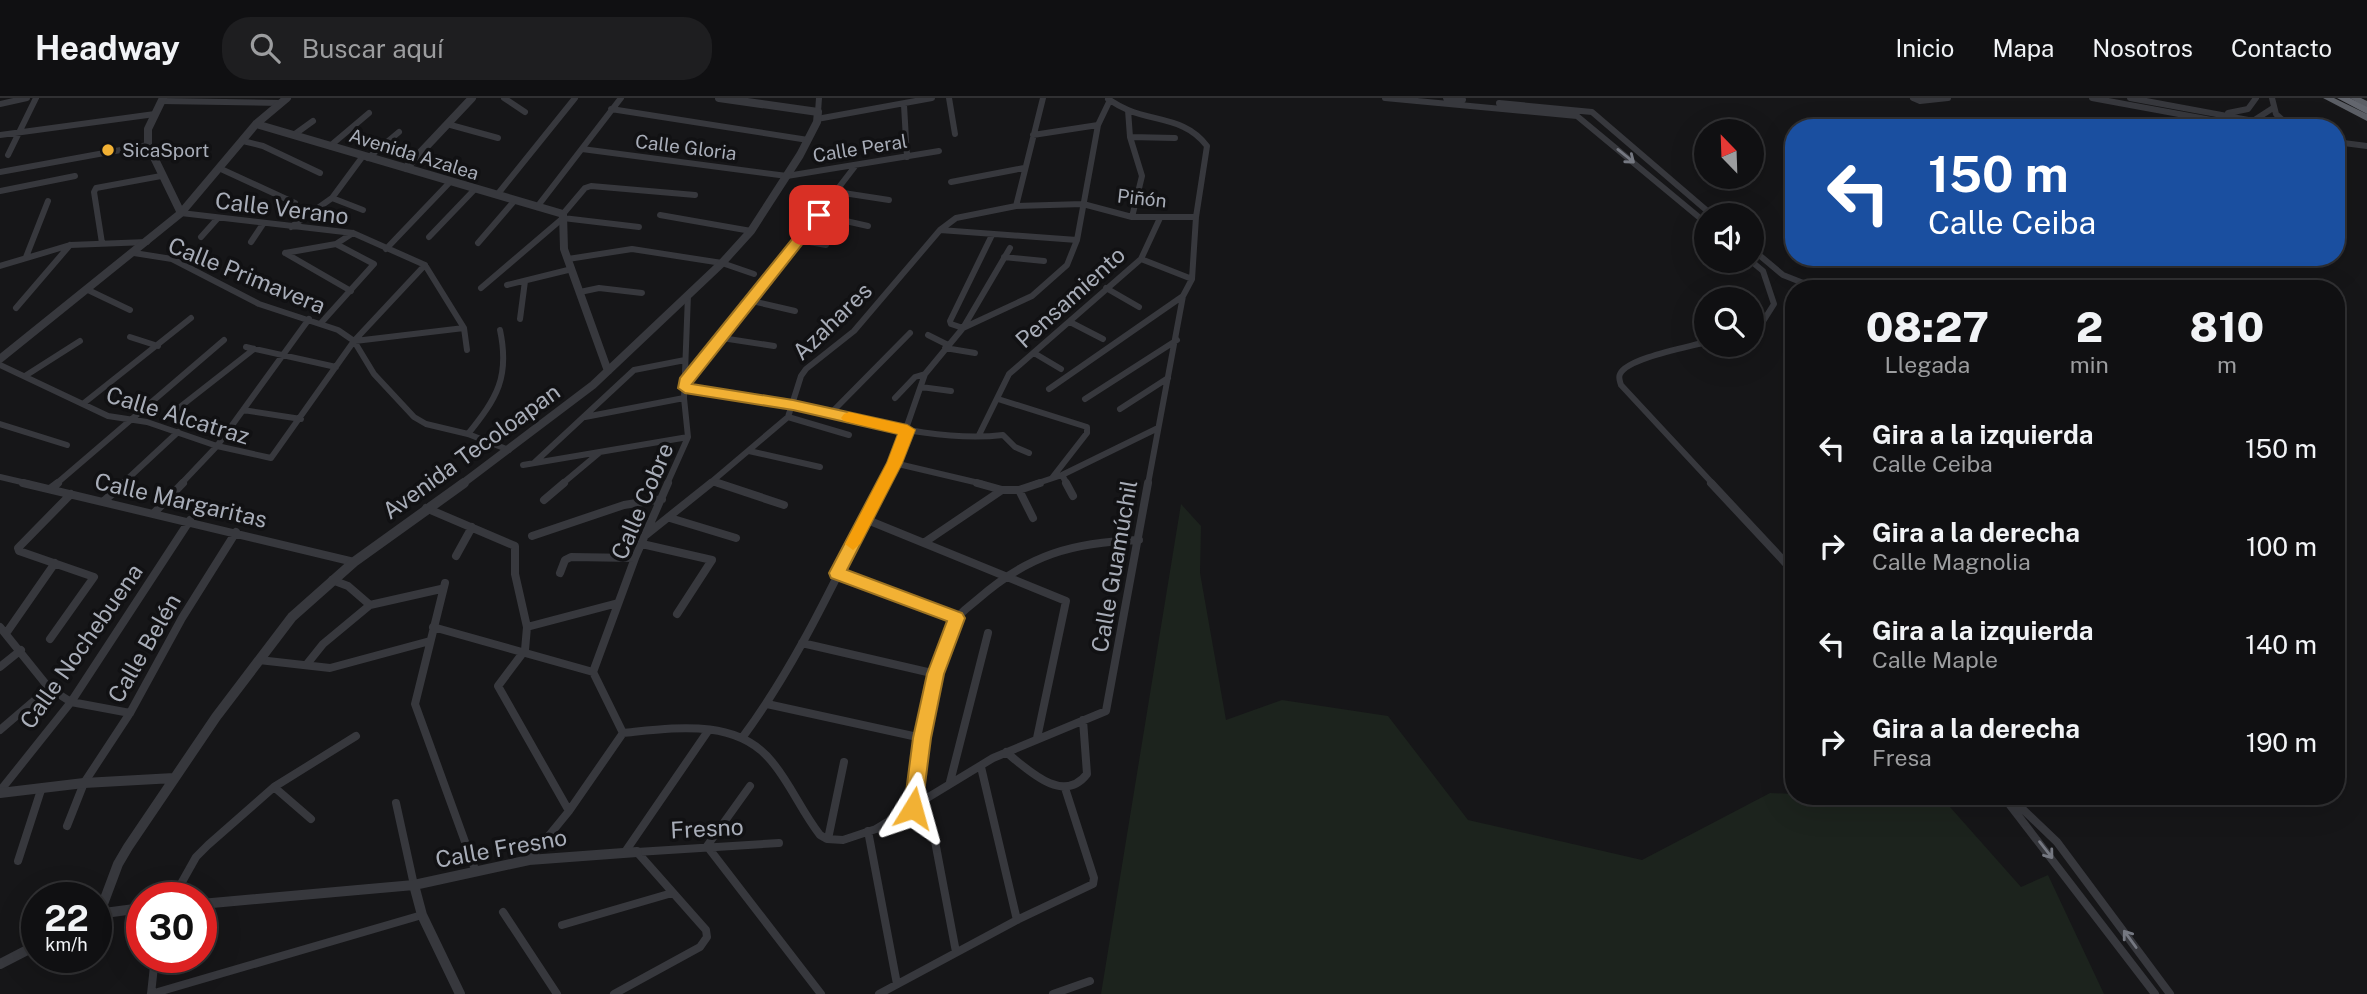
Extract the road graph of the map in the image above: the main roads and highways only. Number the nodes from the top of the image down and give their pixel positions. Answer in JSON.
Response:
{"nodes":[{"id":1,"x":2327,"y":98,"type":"edge"},
{"id":2,"x":2342,"y":98,"type":"edge"},
{"id":3,"x":2353,"y":98,"type":"edge"},
{"id":4,"x":2367,"y":107,"type":"edge"},
{"id":5,"x":2367,"y":118,"type":"edge"}],
"edges":[{"from":1,"to":5,"type":"highway"},
{"from":2,"to":4,"type":"highway"},
{"from":3,"to":4,"type":"highway"}]}
